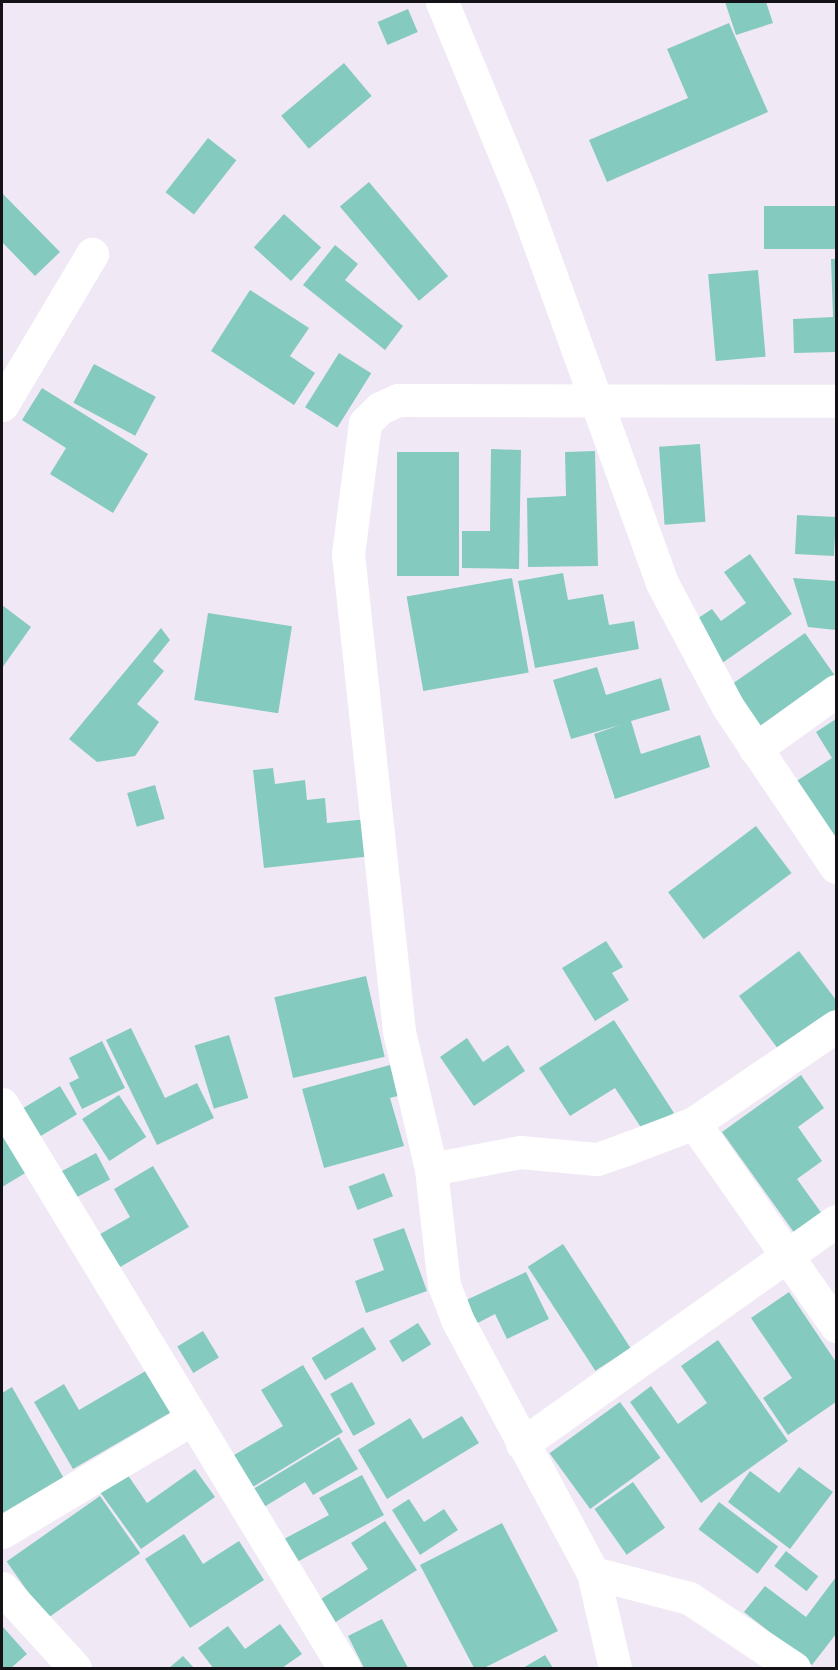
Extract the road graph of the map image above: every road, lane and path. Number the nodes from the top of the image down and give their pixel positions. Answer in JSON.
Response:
{"nodes":[{"id":1,"x":442,"y":2,"type":"edge"},
{"id":2,"x":92,"y":254,"type":"dead end"},
{"id":3,"x":837,"y":401,"type":"edge"},
{"id":4,"x":594,"y":404,"type":"junction"},
{"id":5,"x":2,"y":405,"type":"edge"},
{"id":6,"x":837,"y":691,"type":"edge"},
{"id":7,"x":755,"y":749,"type":"junction"},
{"id":8,"x":837,"y":867,"type":"edge"},
{"id":9,"x":837,"y":1026,"type":"edge"},
{"id":10,"x":2,"y":1104,"type":"edge"},
{"id":11,"x":694,"y":1123,"type":"junction"},
{"id":12,"x":431,"y":1169,"type":"junction"},
{"id":13,"x":837,"y":1221,"type":"edge"},
{"id":14,"x":788,"y":1257,"type":"junction"},
{"id":15,"x":837,"y":1326,"type":"edge"},
{"id":16,"x":193,"y":1418,"type":"junction"},
{"id":17,"x":522,"y":1444,"type":"junction"},
{"id":18,"x":2,"y":1532,"type":"edge"},
{"id":19,"x":593,"y":1573,"type":"junction"},
{"id":20,"x":2,"y":1588,"type":"edge"},
{"id":21,"x":75,"y":1668,"type":"edge"},
{"id":22,"x":344,"y":1668,"type":"edge"},
{"id":23,"x":615,"y":1668,"type":"edge"},
{"id":24,"x":794,"y":1668,"type":"edge"}],
"edges":[{"from":1,"to":4,"type":"street"},
{"from":2,"to":5,"type":"street"},
{"from":3,"to":4,"type":"street"},
{"from":4,"to":7,"type":"street"},
{"from":4,"to":12,"type":"street"},
{"from":6,"to":7,"type":"street"},
{"from":7,"to":8,"type":"street"},
{"from":9,"to":11,"type":"street"},
{"from":10,"to":16,"type":"street"},
{"from":11,"to":12,"type":"street"},
{"from":11,"to":14,"type":"street"},
{"from":12,"to":17,"type":"street"},
{"from":13,"to":14,"type":"street"},
{"from":14,"to":15,"type":"street"},
{"from":14,"to":17,"type":"street"},
{"from":16,"to":18,"type":"street"},
{"from":16,"to":22,"type":"street"},
{"from":17,"to":19,"type":"street"},
{"from":19,"to":23,"type":"street"},
{"from":19,"to":24,"type":"street"},
{"from":20,"to":21,"type":"street"}]}
